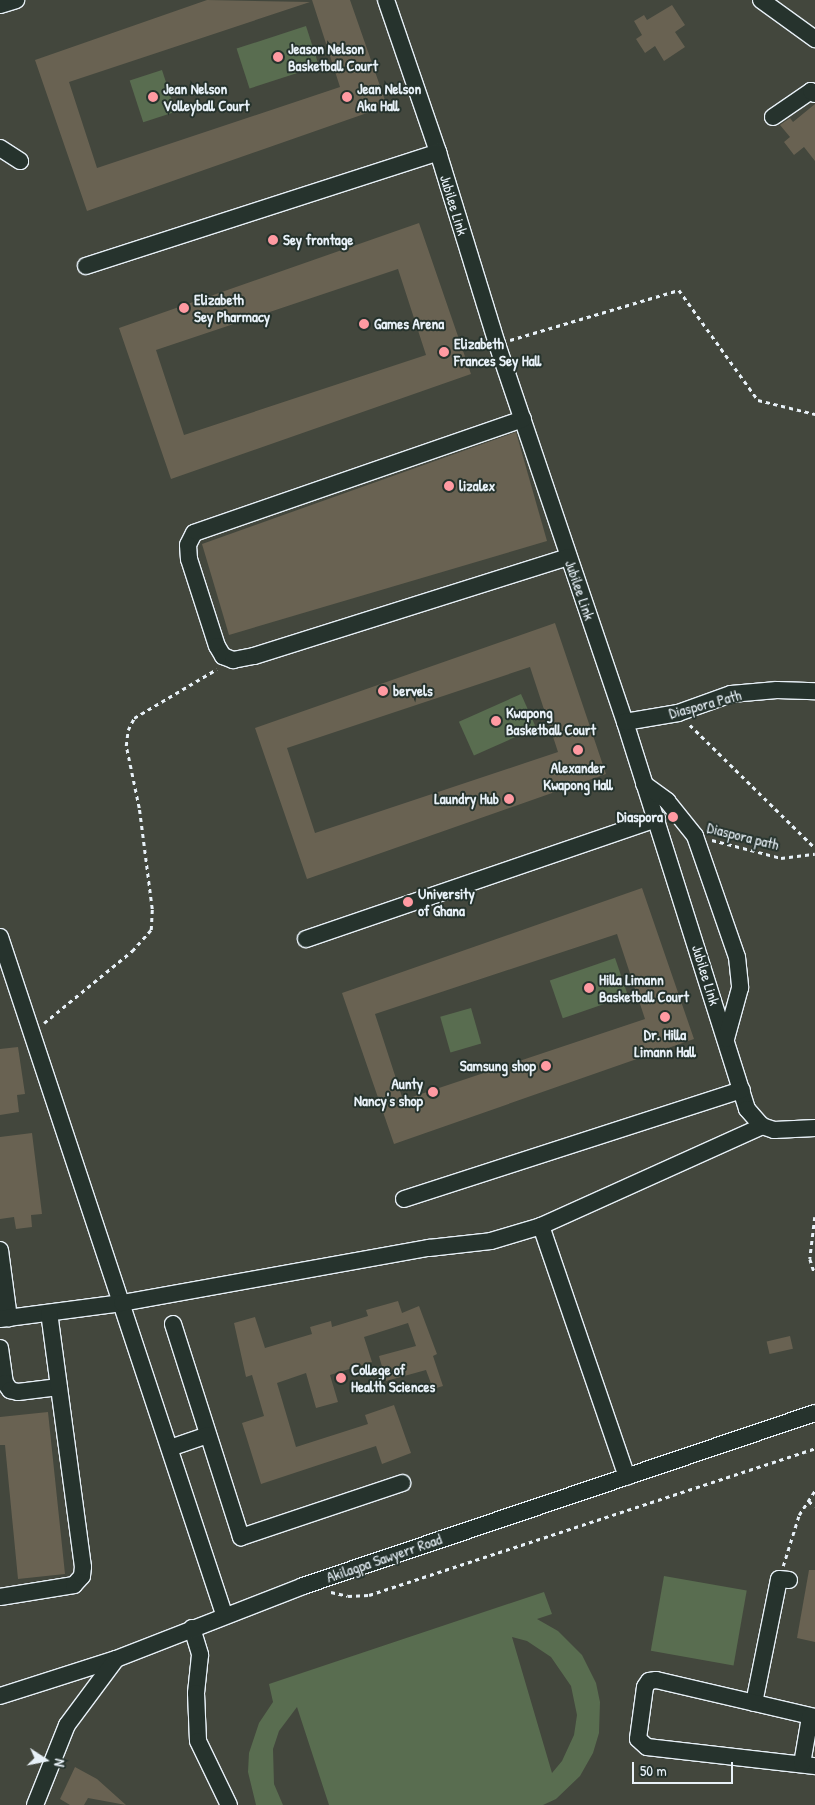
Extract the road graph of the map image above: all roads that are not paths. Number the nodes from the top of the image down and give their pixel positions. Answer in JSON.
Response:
{"nodes":[{"id":1,"x":16,"y":0,"type":"edge"},
{"id":2,"x":386,"y":0,"type":"edge"},
{"id":3,"x":765,"y":1,"type":"edge"},
{"id":4,"x":0,"y":5,"type":"edge"},
{"id":5,"x":815,"y":39,"type":"edge"},
{"id":6,"x":815,"y":94,"type":"edge"},
{"id":7,"x":773,"y":117,"type":"dead end"},
{"id":8,"x":0,"y":148,"type":"edge"},
{"id":9,"x":438,"y":152,"type":"junction"},
{"id":10,"x":20,"y":161,"type":"dead end"},
{"id":11,"x":86,"y":266,"type":"dead end"},
{"id":12,"x":523,"y":419,"type":"junction"},
{"id":13,"x":568,"y":556,"type":"junction"},
{"id":14,"x":815,"y":691,"type":"edge"},
{"id":15,"x":626,"y":722,"type":"junction"},
{"id":16,"x":644,"y":784,"type":"junction"},
{"id":17,"x":657,"y":819,"type":"junction"},
{"id":18,"x":0,"y":937,"type":"edge"},
{"id":19,"x":306,"y":939,"type":"dead end"},
{"id":20,"x":4,"y":960,"type":"edge"},
{"id":21,"x":726,"y":1039,"type":"junction"},
{"id":22,"x":742,"y":1090,"type":"junction"},
{"id":23,"x":762,"y":1126,"type":"junction"},
{"id":24,"x":815,"y":1128,"type":"edge"},
{"id":25,"x":404,"y":1199,"type":"dead end"},
{"id":26,"x":541,"y":1226,"type":"junction"},
{"id":27,"x":0,"y":1250,"type":"edge"},
{"id":28,"x":122,"y":1303,"type":"junction"},
{"id":29,"x":49,"y":1313,"type":"junction"},
{"id":30,"x":4,"y":1319,"type":"edge"},
{"id":31,"x":173,"y":1324,"type":"dead end"},
{"id":32,"x":0,"y":1348,"type":"edge"},
{"id":33,"x":59,"y":1387,"type":"junction"},
{"id":34,"x":815,"y":1413,"type":"edge"},
{"id":35,"x":208,"y":1435,"type":"junction"},
{"id":36,"x":170,"y":1448,"type":"junction"},
{"id":37,"x":627,"y":1477,"type":"junction"},
{"id":38,"x":402,"y":1483,"type":"dead end"},
{"id":39,"x":784,"y":1579,"type":"road end"},
{"id":40,"x":0,"y":1597,"type":"edge"},
{"id":41,"x":224,"y":1614,"type":"junction"},
{"id":42,"x":192,"y":1628,"type":"junction"},
{"id":43,"x":116,"y":1659,"type":"junction"},
{"id":44,"x":0,"y":1696,"type":"edge"},
{"id":45,"x":754,"y":1703,"type":"junction"},
{"id":46,"x":813,"y":1717,"type":"edge"},
{"id":47,"x":809,"y":1765,"type":"edge"},
{"id":48,"x":35,"y":1805,"type":"edge"},
{"id":49,"x":229,"y":1805,"type":"edge"}],
"edges":[{"from":1,"to":4,"type":"street"},
{"from":2,"to":9,"type":"street","name":"Jubilee Link"},
{"from":3,"to":5,"type":"street"},
{"from":6,"to":7,"type":"street"},
{"from":8,"to":10,"type":"street"},
{"from":9,"to":11,"type":"street"},
{"from":9,"to":12,"type":"street","name":"Jubilee Link"},
{"from":12,"to":13,"type":"street","name":"Jubilee Link"},
{"from":12,"to":13,"type":"street"},
{"from":13,"to":15,"type":"street","name":"Jubilee Link"},
{"from":14,"to":15,"type":"street","name":"Diaspora Path"},
{"from":15,"to":16,"type":"street","name":"Jubilee Link"},
{"from":16,"to":17,"type":"street","name":"Jubilee Link"},
{"from":16,"to":21,"type":"street"},
{"from":17,"to":19,"type":"street"},
{"from":17,"to":21,"type":"street","name":"Jubilee Link"},
{"from":18,"to":20,"type":"street"},
{"from":20,"to":28,"type":"street"},
{"from":21,"to":22,"type":"street","name":"Jubilee Link"},
{"from":22,"to":23,"type":"street","name":"Jubilee Link"},
{"from":22,"to":25,"type":"street"},
{"from":23,"to":24,"type":"street"},
{"from":23,"to":26,"type":"street"},
{"from":26,"to":28,"type":"street"},
{"from":26,"to":37,"type":"street"},
{"from":27,"to":30,"type":"street"},
{"from":28,"to":29,"type":"street"},
{"from":28,"to":36,"type":"street"},
{"from":29,"to":30,"type":"street"},
{"from":29,"to":33,"type":"street"},
{"from":31,"to":35,"type":"street"},
{"from":32,"to":33,"type":"street"},
{"from":33,"to":40,"type":"street"},
{"from":34,"to":37,"type":"street","name":"Akilagpa Sawyerr Road"},
{"from":35,"to":36,"type":"street"},
{"from":35,"to":38,"type":"street"},
{"from":36,"to":41,"type":"street"},
{"from":37,"to":41,"type":"street","name":"Akilagpa Sawyerr Road"},
{"from":39,"to":45,"type":"street"},
{"from":41,"to":42,"type":"street","name":"Akilagpa Sawyerr Road"},
{"from":42,"to":43,"type":"street","name":"Akilagpa Sawyerr Road"},
{"from":42,"to":49,"type":"street"},
{"from":43,"to":44,"type":"street","name":"Akilagpa Sawyerr Road"},
{"from":43,"to":48,"type":"street"},
{"from":45,"to":46,"type":"street"},
{"from":45,"to":47,"type":"street"},
{"from":46,"to":47,"type":"street"}]}
